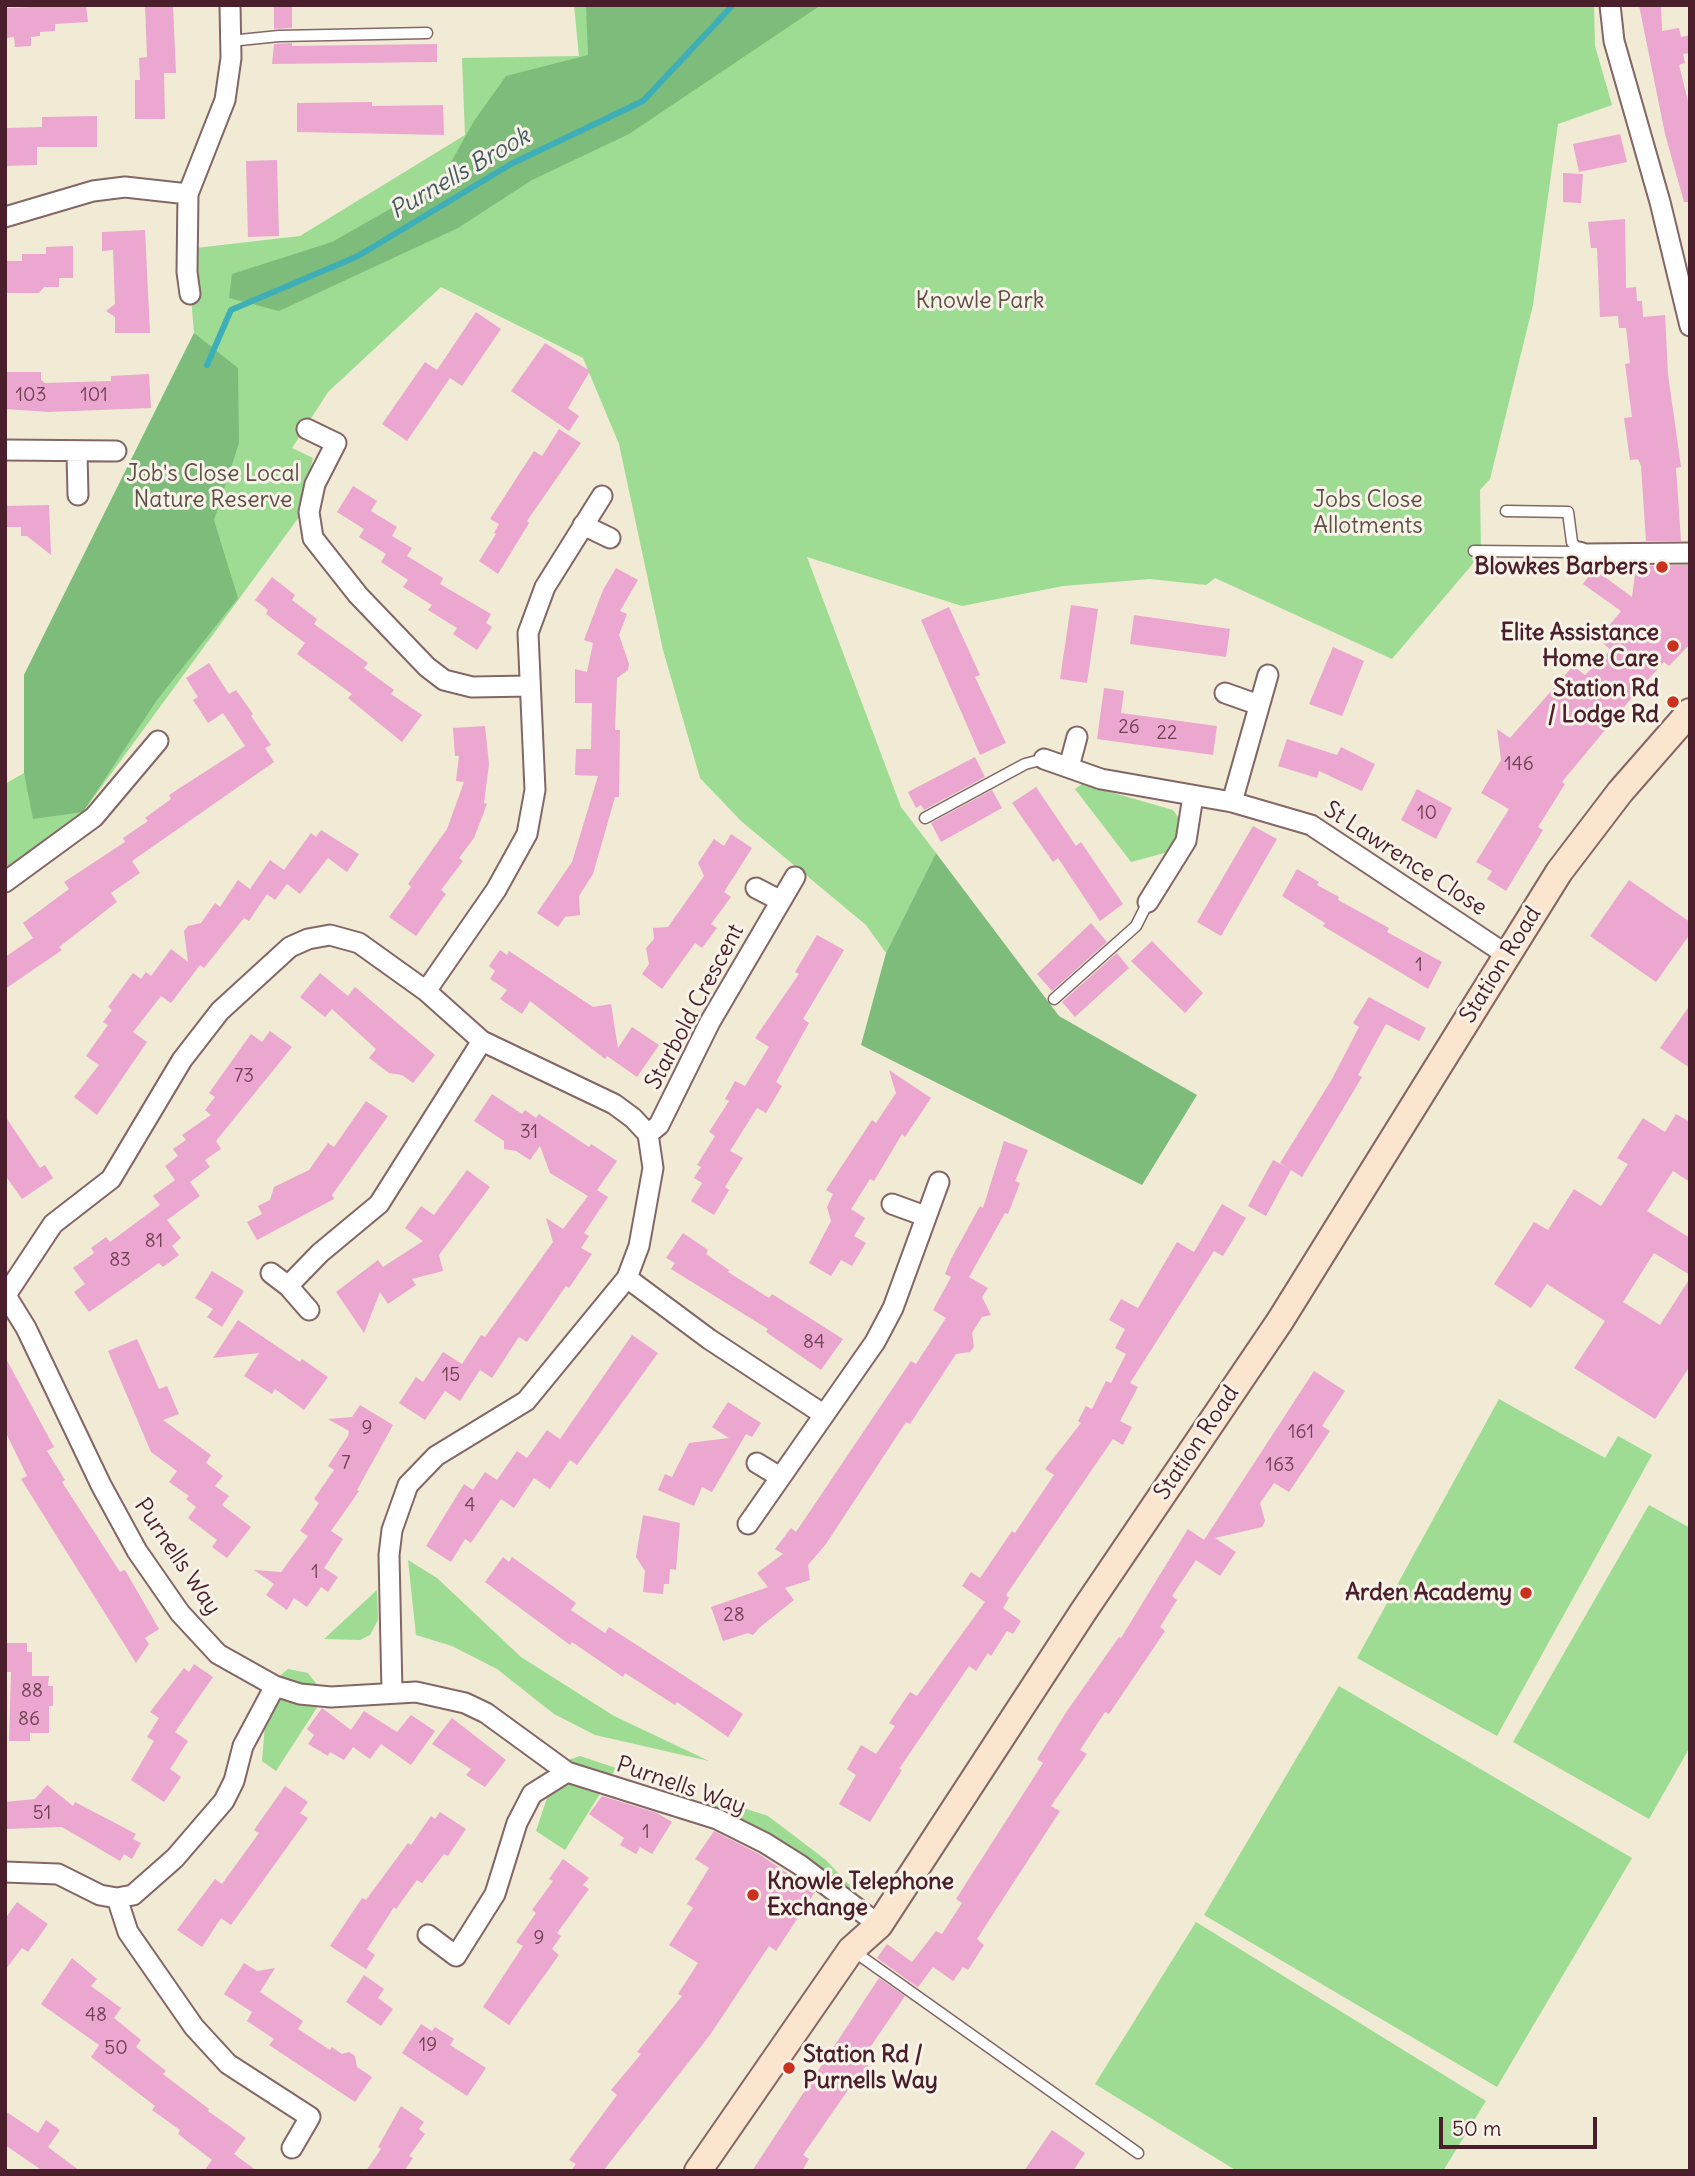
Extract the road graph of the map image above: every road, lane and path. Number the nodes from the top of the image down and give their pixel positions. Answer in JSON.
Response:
{"nodes":[{"id":1,"x":230,"y":5,"type":"edge"},
{"id":2,"x":1609,"y":5,"type":"edge"},
{"id":3,"x":427,"y":33,"type":"dead end"},
{"id":4,"x":230,"y":41,"type":"junction"},
{"id":5,"x":188,"y":194,"type":"junction"},
{"id":6,"x":5,"y":217,"type":"edge"},
{"id":7,"x":190,"y":294,"type":"dead end"},
{"id":8,"x":1690,"y":326,"type":"edge"},
{"id":9,"x":307,"y":429,"type":"dead end"},
{"id":10,"x":5,"y":450,"type":"edge"},
{"id":11,"x":116,"y":451,"type":"dead end"},
{"id":12,"x":77,"y":453,"type":"junction"},
{"id":13,"x":78,"y":495,"type":"dead end"},
{"id":14,"x":602,"y":496,"type":"dead end"},
{"id":15,"x":1506,"y":511,"type":"dead end"},
{"id":16,"x":583,"y":525,"type":"junction"},
{"id":17,"x":610,"y":538,"type":"dead end"},
{"id":18,"x":1474,"y":551,"type":"dead end"},
{"id":19,"x":1579,"y":552,"type":"junction"},
{"id":20,"x":1690,"y":553,"type":"edge"},
{"id":21,"x":1268,"y":676,"type":"dead end"},
{"id":22,"x":530,"y":686,"type":"junction"},
{"id":23,"x":1225,"y":693,"type":"dead end"},
{"id":24,"x":1259,"y":705,"type":"junction"},
{"id":25,"x":1690,"y":712,"type":"edge"},
{"id":26,"x":1077,"y":737,"type":"dead end"},
{"id":27,"x":158,"y":741,"type":"dead end"},
{"id":28,"x":1044,"y":759,"type":"joint"},
{"id":29,"x":1069,"y":767,"type":"junction"},
{"id":30,"x":1193,"y":796,"type":"junction"},
{"id":31,"x":1232,"y":803,"type":"junction"},
{"id":32,"x":925,"y":818,"type":"dead end"},
{"id":33,"x":795,"y":877,"type":"dead end"},
{"id":34,"x":5,"y":883,"type":"edge"},
{"id":35,"x":756,"y":888,"type":"dead end"},
{"id":36,"x":781,"y":901,"type":"junction"},
{"id":37,"x":1148,"y":902,"type":"joint"},
{"id":38,"x":1507,"y":955,"type":"junction"},
{"id":39,"x":426,"y":991,"type":"junction"},
{"id":40,"x":1054,"y":999,"type":"dead end"},
{"id":41,"x":482,"y":1041,"type":"junction"},
{"id":42,"x":648,"y":1134,"type":"junction"},
{"id":43,"x":939,"y":1182,"type":"dead end"},
{"id":44,"x":892,"y":1204,"type":"dead end"},
{"id":45,"x":925,"y":1216,"type":"junction"},
{"id":46,"x":271,"y":1273,"type":"dead end"},
{"id":47,"x":626,"y":1278,"type":"junction"},
{"id":48,"x":288,"y":1286,"type":"junction"},
{"id":49,"x":6,"y":1295,"type":"edge"},
{"id":50,"x":309,"y":1310,"type":"dead end"},
{"id":51,"x":823,"y":1413,"type":"junction"},
{"id":52,"x":757,"y":1463,"type":"dead end"},
{"id":53,"x":780,"y":1477,"type":"junction"},
{"id":54,"x":748,"y":1524,"type":"dead end"},
{"id":55,"x":275,"y":1686,"type":"junction"},
{"id":56,"x":392,"y":1692,"type":"junction"},
{"id":57,"x":567,"y":1772,"type":"junction"},
{"id":58,"x":5,"y":1872,"type":"edge"},
{"id":59,"x":117,"y":1898,"type":"junction"},
{"id":60,"x":879,"y":1925,"type":"junction"},
{"id":61,"x":428,"y":1935,"type":"dead end"},
{"id":62,"x":851,"y":1950,"type":"junction"},
{"id":63,"x":292,"y":2148,"type":"dead end"},
{"id":64,"x":1138,"y":2153,"type":"dead end"},
{"id":65,"x":698,"y":2171,"type":"edge"}],
"edges":[{"from":1,"to":4,"type":"street"},
{"from":2,"to":8,"type":"street"},
{"from":3,"to":4,"type":"lane"},
{"from":4,"to":5,"type":"street"},
{"from":5,"to":6,"type":"street"},
{"from":5,"to":7,"type":"street"},
{"from":9,"to":22,"type":"street"},
{"from":10,"to":12,"type":"street"},
{"from":11,"to":12,"type":"street"},
{"from":12,"to":13,"type":"street"},
{"from":14,"to":16,"type":"street"},
{"from":15,"to":19,"type":"lane"},
{"from":16,"to":17,"type":"street"},
{"from":16,"to":22,"type":"street"},
{"from":18,"to":19,"type":"lane"},
{"from":19,"to":20,"type":"street"},
{"from":21,"to":24,"type":"street"},
{"from":22,"to":39,"type":"street"},
{"from":23,"to":24,"type":"street"},
{"from":24,"to":31,"type":"street"},
{"from":25,"to":38,"type":"main road","name":"Station Road"},
{"from":26,"to":29,"type":"street"},
{"from":27,"to":34,"type":"street"},
{"from":28,"to":29,"type":"street","name":"St Lawrence Close"},
{"from":28,"to":32,"type":"lane"},
{"from":29,"to":30,"type":"street","name":"St Lawrence Close"},
{"from":30,"to":31,"type":"street","name":"St Lawrence Close"},
{"from":30,"to":37,"type":"street"},
{"from":31,"to":38,"type":"street","name":"St Lawrence Close"},
{"from":33,"to":36,"type":"street","name":"Starbold Crescent"},
{"from":35,"to":36,"type":"street"},
{"from":36,"to":42,"type":"street","name":"Starbold Crescent"},
{"from":37,"to":40,"type":"lane"},
{"from":38,"to":60,"type":"main road","name":"Station Road"},
{"from":39,"to":41,"type":"street","name":"Starbold Crescent"},
{"from":39,"to":49,"type":"street","name":"Starbold Crescent"},
{"from":41,"to":42,"type":"street","name":"Starbold Crescent"},
{"from":41,"to":48,"type":"street"},
{"from":42,"to":47,"type":"street"},
{"from":43,"to":45,"type":"street"},
{"from":44,"to":45,"type":"street"},
{"from":45,"to":51,"type":"street"},
{"from":46,"to":48,"type":"street"},
{"from":47,"to":51,"type":"street"},
{"from":47,"to":56,"type":"street"},
{"from":48,"to":50,"type":"street"},
{"from":49,"to":55,"type":"street","name":"Purnells Way"},
{"from":51,"to":53,"type":"street"},
{"from":52,"to":53,"type":"street"},
{"from":53,"to":54,"type":"street"},
{"from":55,"to":56,"type":"street","name":"Purnells Way"},
{"from":55,"to":59,"type":"street"},
{"from":56,"to":57,"type":"street","name":"Purnells Way"},
{"from":57,"to":60,"type":"street","name":"Purnells Way"},
{"from":57,"to":61,"type":"street"},
{"from":58,"to":59,"type":"street"},
{"from":59,"to":63,"type":"street"},
{"from":60,"to":62,"type":"main road","name":"Station Road"},
{"from":62,"to":64,"type":"lane"},
{"from":62,"to":65,"type":"main road","name":"Station Road"}]}
